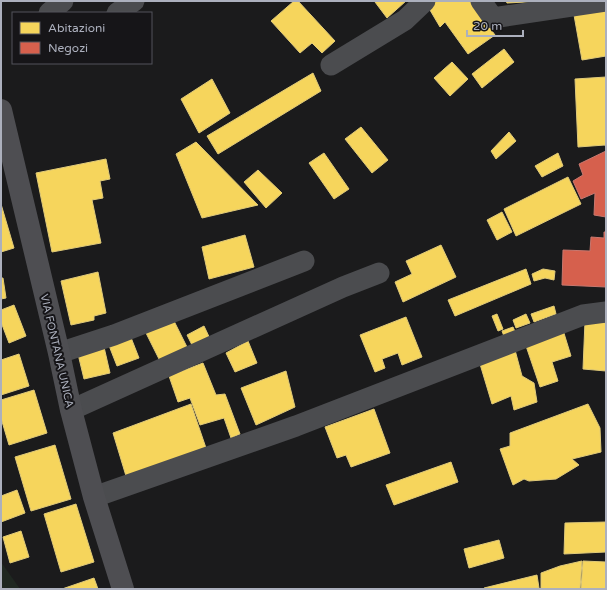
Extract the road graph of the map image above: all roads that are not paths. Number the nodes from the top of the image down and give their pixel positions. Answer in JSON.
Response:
{"nodes":[{"id":1,"x":63,"y":1,"type":"edge"},
{"id":2,"x":134,"y":1,"type":"edge"},
{"id":3,"x":425,"y":1,"type":"edge"},
{"id":4,"x":481,"y":1,"type":"edge"},
{"id":5,"x":606,"y":1,"type":"edge"},
{"id":6,"x":50,"y":12,"type":"edge"},
{"id":7,"x":118,"y":12,"type":"edge"},
{"id":8,"x":331,"y":65,"type":"dead end"},
{"id":9,"x":1,"y":110,"type":"edge"},
{"id":10,"x":304,"y":261,"type":"dead end"},
{"id":11,"x":379,"y":273,"type":"dead end"},
{"id":12,"x":606,"y":312,"type":"edge"},
{"id":13,"x":59,"y":353,"type":"junction"},
{"id":14,"x":71,"y":410,"type":"junction"},
{"id":15,"x":94,"y":497,"type":"junction"},
{"id":16,"x":123,"y":589,"type":"edge"}],
"edges":[{"from":1,"to":6,"type":"lane"},
{"from":2,"to":7,"type":"lane"},
{"from":3,"to":8,"type":"lane"},
{"from":4,"to":5,"type":"lane"},
{"from":9,"to":13,"type":"main road","name":"VIA FONTANA UNICA"},
{"from":10,"to":13,"type":"lane"},
{"from":11,"to":14,"type":"lane"},
{"from":12,"to":15,"type":"lane"},
{"from":13,"to":14,"type":"main road","name":"VIA FONTANA UNICA"},
{"from":14,"to":15,"type":"main road","name":"VIA FONTANA UNICA"},
{"from":15,"to":16,"type":"main road","name":"VIA FONTANA UNICA"}]}
